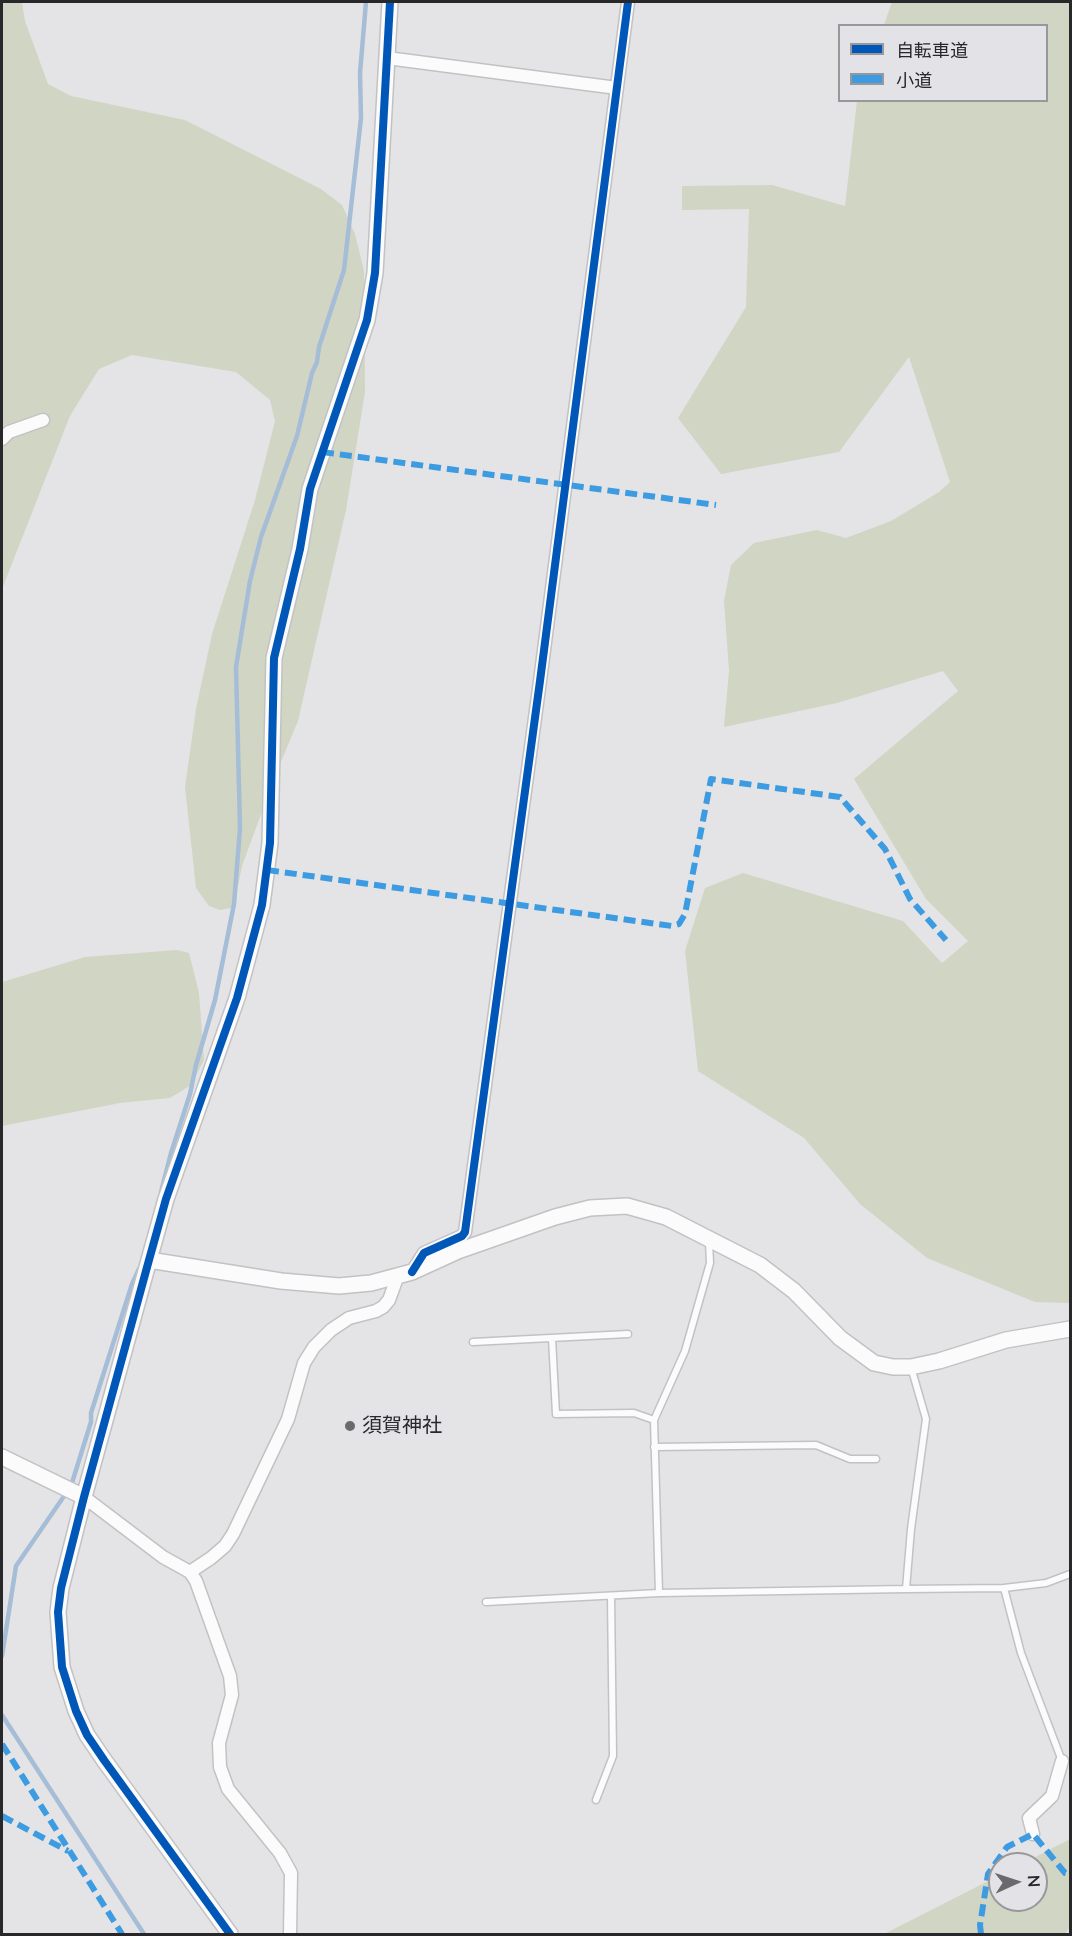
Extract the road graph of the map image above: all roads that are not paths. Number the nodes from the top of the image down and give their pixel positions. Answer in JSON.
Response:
{"nodes":[{"id":1,"x":390,"y":2,"type":"edge"},
{"id":2,"x":628,"y":2,"type":"edge"},
{"id":3,"x":387,"y":58,"type":"junction"},
{"id":4,"x":617,"y":88,"type":"junction"},
{"id":5,"x":43,"y":420,"type":"dead end"},
{"id":6,"x":2,"y":439,"type":"edge"},
{"id":7,"x":709,"y":1238,"type":"junction"},
{"id":8,"x":149,"y":1260,"type":"junction"},
{"id":9,"x":404,"y":1275,"type":"junction"},
{"id":10,"x":1071,"y":1329,"type":"edge"},
{"id":11,"x":628,"y":1334,"type":"dead end"},
{"id":12,"x":552,"y":1338,"type":"junction"},
{"id":13,"x":473,"y":1342,"type":"dead end"},
{"id":14,"x":911,"y":1366,"type":"junction"},
{"id":15,"x":654,"y":1420,"type":"junction"},
{"id":16,"x":654,"y":1448,"type":"junction"},
{"id":17,"x":2,"y":1457,"type":"edge"},
{"id":18,"x":876,"y":1459,"type":"dead end"},
{"id":19,"x":84,"y":1497,"type":"junction"},
{"id":20,"x":190,"y":1572,"type":"junction"},
{"id":21,"x":1071,"y":1574,"type":"edge"},
{"id":22,"x":1004,"y":1588,"type":"junction"},
{"id":23,"x":906,"y":1589,"type":"junction"},
{"id":24,"x":659,"y":1593,"type":"junction"},
{"id":25,"x":611,"y":1596,"type":"junction"},
{"id":26,"x":486,"y":1602,"type":"dead end"},
{"id":27,"x":1062,"y":1761,"type":"joint"},
{"id":28,"x":596,"y":1800,"type":"dead end"},
{"id":29,"x":1033,"y":1834,"type":"dead end"},
{"id":30,"x":230,"y":1935,"type":"edge"},
{"id":31,"x":290,"y":1935,"type":"edge"}],
"edges":[{"from":1,"to":3,"type":"street"},
{"from":2,"to":4,"type":"street"},
{"from":3,"to":4,"type":"street"},
{"from":3,"to":8,"type":"street"},
{"from":4,"to":9,"type":"street"},
{"from":5,"to":6,"type":"street"},
{"from":7,"to":9,"type":"street"},
{"from":7,"to":14,"type":"street"},
{"from":7,"to":15,"type":"lane"},
{"from":8,"to":9,"type":"street"},
{"from":8,"to":19,"type":"street"},
{"from":9,"to":20,"type":"street"},
{"from":10,"to":14,"type":"street"},
{"from":11,"to":12,"type":"lane"},
{"from":12,"to":13,"type":"lane"},
{"from":12,"to":15,"type":"lane"},
{"from":14,"to":23,"type":"lane"},
{"from":15,"to":16,"type":"lane"},
{"from":16,"to":18,"type":"lane"},
{"from":16,"to":24,"type":"lane"},
{"from":17,"to":19,"type":"street"},
{"from":19,"to":20,"type":"street"},
{"from":19,"to":30,"type":"street"},
{"from":20,"to":31,"type":"street"},
{"from":21,"to":22,"type":"lane"},
{"from":22,"to":23,"type":"lane"},
{"from":22,"to":27,"type":"lane"},
{"from":23,"to":24,"type":"lane"},
{"from":24,"to":25,"type":"lane"},
{"from":25,"to":26,"type":"lane"},
{"from":25,"to":28,"type":"lane"},
{"from":27,"to":29,"type":"street"}]}
